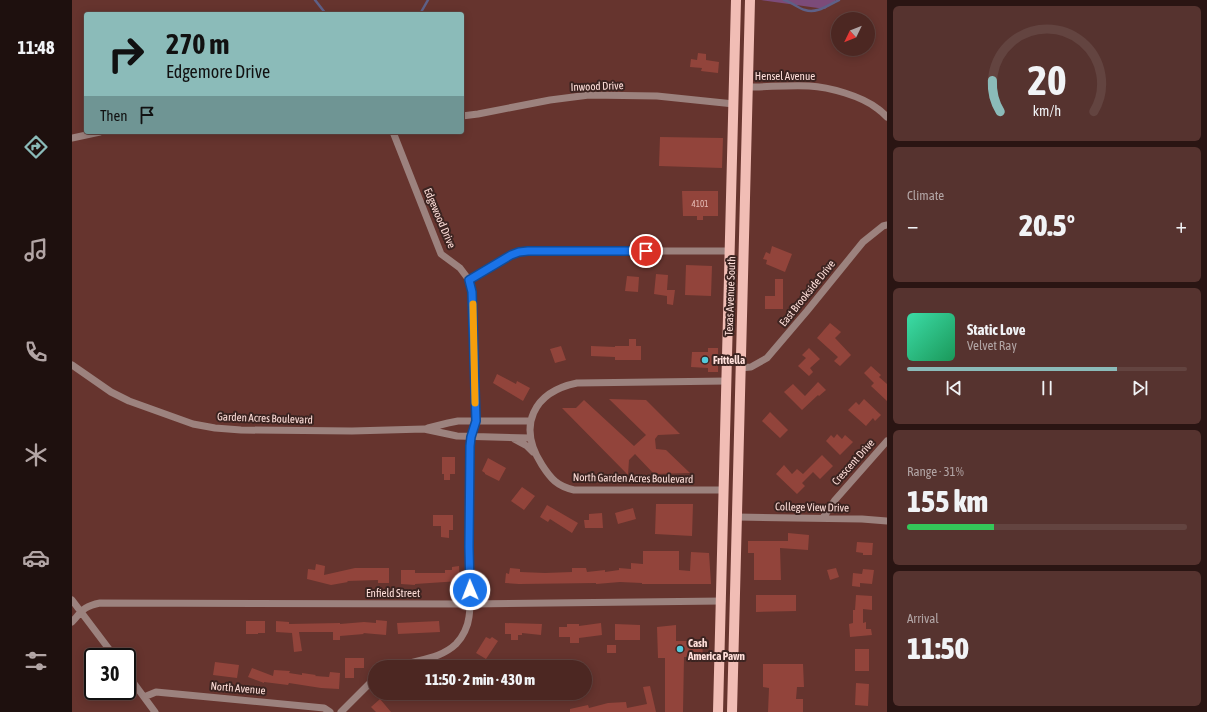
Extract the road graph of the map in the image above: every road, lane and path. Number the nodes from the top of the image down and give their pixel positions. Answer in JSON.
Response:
{"nodes":[{"id":1,"x":737,"y":0,"type":"edge"},
{"id":2,"x":750,"y":0,"type":"edge"},
{"id":3,"x":748,"y":87,"type":"junction"},
{"id":4,"x":734,"y":104,"type":"junction"},
{"id":5,"x":464,"y":116,"type":"edge"},
{"id":6,"x":887,"y":117,"type":"edge"},
{"id":7,"x":91,"y":134,"type":"edge"},
{"id":8,"x":394,"y":134,"type":"edge"},
{"id":9,"x":72,"y":138,"type":"edge"},
{"id":10,"x":745,"y":199,"type":"junction"},
{"id":11,"x":886,"y":224,"type":"edge"},
{"id":12,"x":730,"y":251,"type":"junction"},
{"id":13,"x":469,"y":280,"type":"junction"},
{"id":14,"x":72,"y":364,"type":"edge"},
{"id":15,"x":740,"y":368,"type":"junction"},
{"id":16,"x":727,"y":381,"type":"junction"},
{"id":17,"x":476,"y":421,"type":"junction"},
{"id":18,"x":531,"y":421,"type":"junction"},
{"id":19,"x":424,"y":429,"type":"junction"},
{"id":20,"x":471,"y":437,"type":"junction"},
{"id":21,"x":512,"y":438,"type":"junction"},
{"id":22,"x":530,"y":438,"type":"junction"},
{"id":23,"x":887,"y":441,"type":"edge"},
{"id":24,"x":535,"y":453,"type":"junction"},
{"id":25,"x":738,"y":464,"type":"junction"},
{"id":26,"x":724,"y":490,"type":"junction"},
{"id":27,"x":737,"y":517,"type":"junction"},
{"id":28,"x":823,"y":518,"type":"junction"},
{"id":29,"x":887,"y":521,"type":"edge"},
{"id":30,"x":72,"y":600,"type":"edge"},
{"id":31,"x":722,"y":600,"type":"junction"},
{"id":32,"x":470,"y":604,"type":"junction"},
{"id":33,"x":81,"y":612,"type":"junction"},
{"id":34,"x":72,"y":622,"type":"edge"},
{"id":35,"x":108,"y":648,"type":"edge"},
{"id":36,"x":424,"y":660,"type":"edge"},
{"id":37,"x":368,"y":685,"type":"edge"},
{"id":38,"x":136,"y":686,"type":"edge"},
{"id":39,"x":144,"y":697,"type":"junction"},
{"id":40,"x":346,"y":710,"type":"edge"},
{"id":41,"x":155,"y":712,"type":"edge"},
{"id":42,"x":330,"y":712,"type":"edge"},
{"id":43,"x":718,"y":712,"type":"edge"},
{"id":44,"x":732,"y":712,"type":"edge"}],
"edges":[{"from":1,"to":3,"type":"main road"},
{"from":1,"to":4,"type":"main road","name":"Texas Avenue South"},
{"from":2,"to":3,"type":"main road","name":"Texas Avenue South"},
{"from":3,"to":6,"type":"street","name":"Hensel Avenue"},
{"from":3,"to":10,"type":"main road","name":"Texas Avenue South"},
{"from":4,"to":5,"type":"street","name":"Inwood Drive"},
{"from":4,"to":10,"type":"main road"},
{"from":4,"to":12,"type":"main road","name":"Texas Avenue South"},
{"from":7,"to":9,"type":"street"},
{"from":8,"to":13,"type":"street","name":"Edgewood Drive"},
{"from":10,"to":15,"type":"main road","name":"Texas Avenue South"},
{"from":11,"to":15,"type":"street","name":"East Brookside Drive"},
{"from":12,"to":13,"type":"street"},
{"from":12,"to":16,"type":"main road","name":"Texas Avenue South"},
{"from":13,"to":17,"type":"street"},
{"from":14,"to":19,"type":"street","name":"Garden Acres Boulevard"},
{"from":15,"to":25,"type":"main road","name":"Texas Avenue South"},
{"from":16,"to":18,"type":"street","name":"North Garden Acres Boulevard"},
{"from":16,"to":25,"type":"main road"},
{"from":16,"to":26,"type":"main road","name":"Texas Avenue South"},
{"from":17,"to":18,"type":"street","name":"Garden Acres Boulevard"},
{"from":17,"to":19,"type":"street","name":"Garden Acres Boulevard"},
{"from":17,"to":20,"type":"street"},
{"from":18,"to":22,"type":"street","name":"North Garden Acres Boulevard"},
{"from":19,"to":20,"type":"street","name":"Garden Acres Boulevard"},
{"from":20,"to":21,"type":"street","name":"Garden Acres Boulevard"},
{"from":20,"to":32,"type":"street"},
{"from":21,"to":22,"type":"street","name":"Garden Acres Boulevard"},
{"from":21,"to":24,"type":"street"},
{"from":22,"to":24,"type":"street","name":"North Garden Acres Boulevard"},
{"from":23,"to":28,"type":"street","name":"Crescent Drive"},
{"from":24,"to":26,"type":"street","name":"North Garden Acres Boulevard"},
{"from":25,"to":27,"type":"main road","name":"Texas Avenue South"},
{"from":26,"to":31,"type":"main road","name":"Texas Avenue South"},
{"from":27,"to":28,"type":"street","name":"College View Drive"},
{"from":27,"to":44,"type":"main road","name":"Texas Avenue South"},
{"from":28,"to":29,"type":"street","name":"College View Drive"},
{"from":30,"to":33,"type":"street"},
{"from":31,"to":32,"type":"street","name":"Enfield Street"},
{"from":31,"to":43,"type":"main road","name":"Texas Avenue South"},
{"from":32,"to":33,"type":"street","name":"Enfield Street"},
{"from":32,"to":36,"type":"street"},
{"from":33,"to":34,"type":"street","name":"Enfield Street"},
{"from":33,"to":35,"type":"street"},
{"from":37,"to":40,"type":"street"},
{"from":38,"to":39,"type":"street"},
{"from":39,"to":41,"type":"street"},
{"from":39,"to":42,"type":"street","name":"North Avenue"}]}
